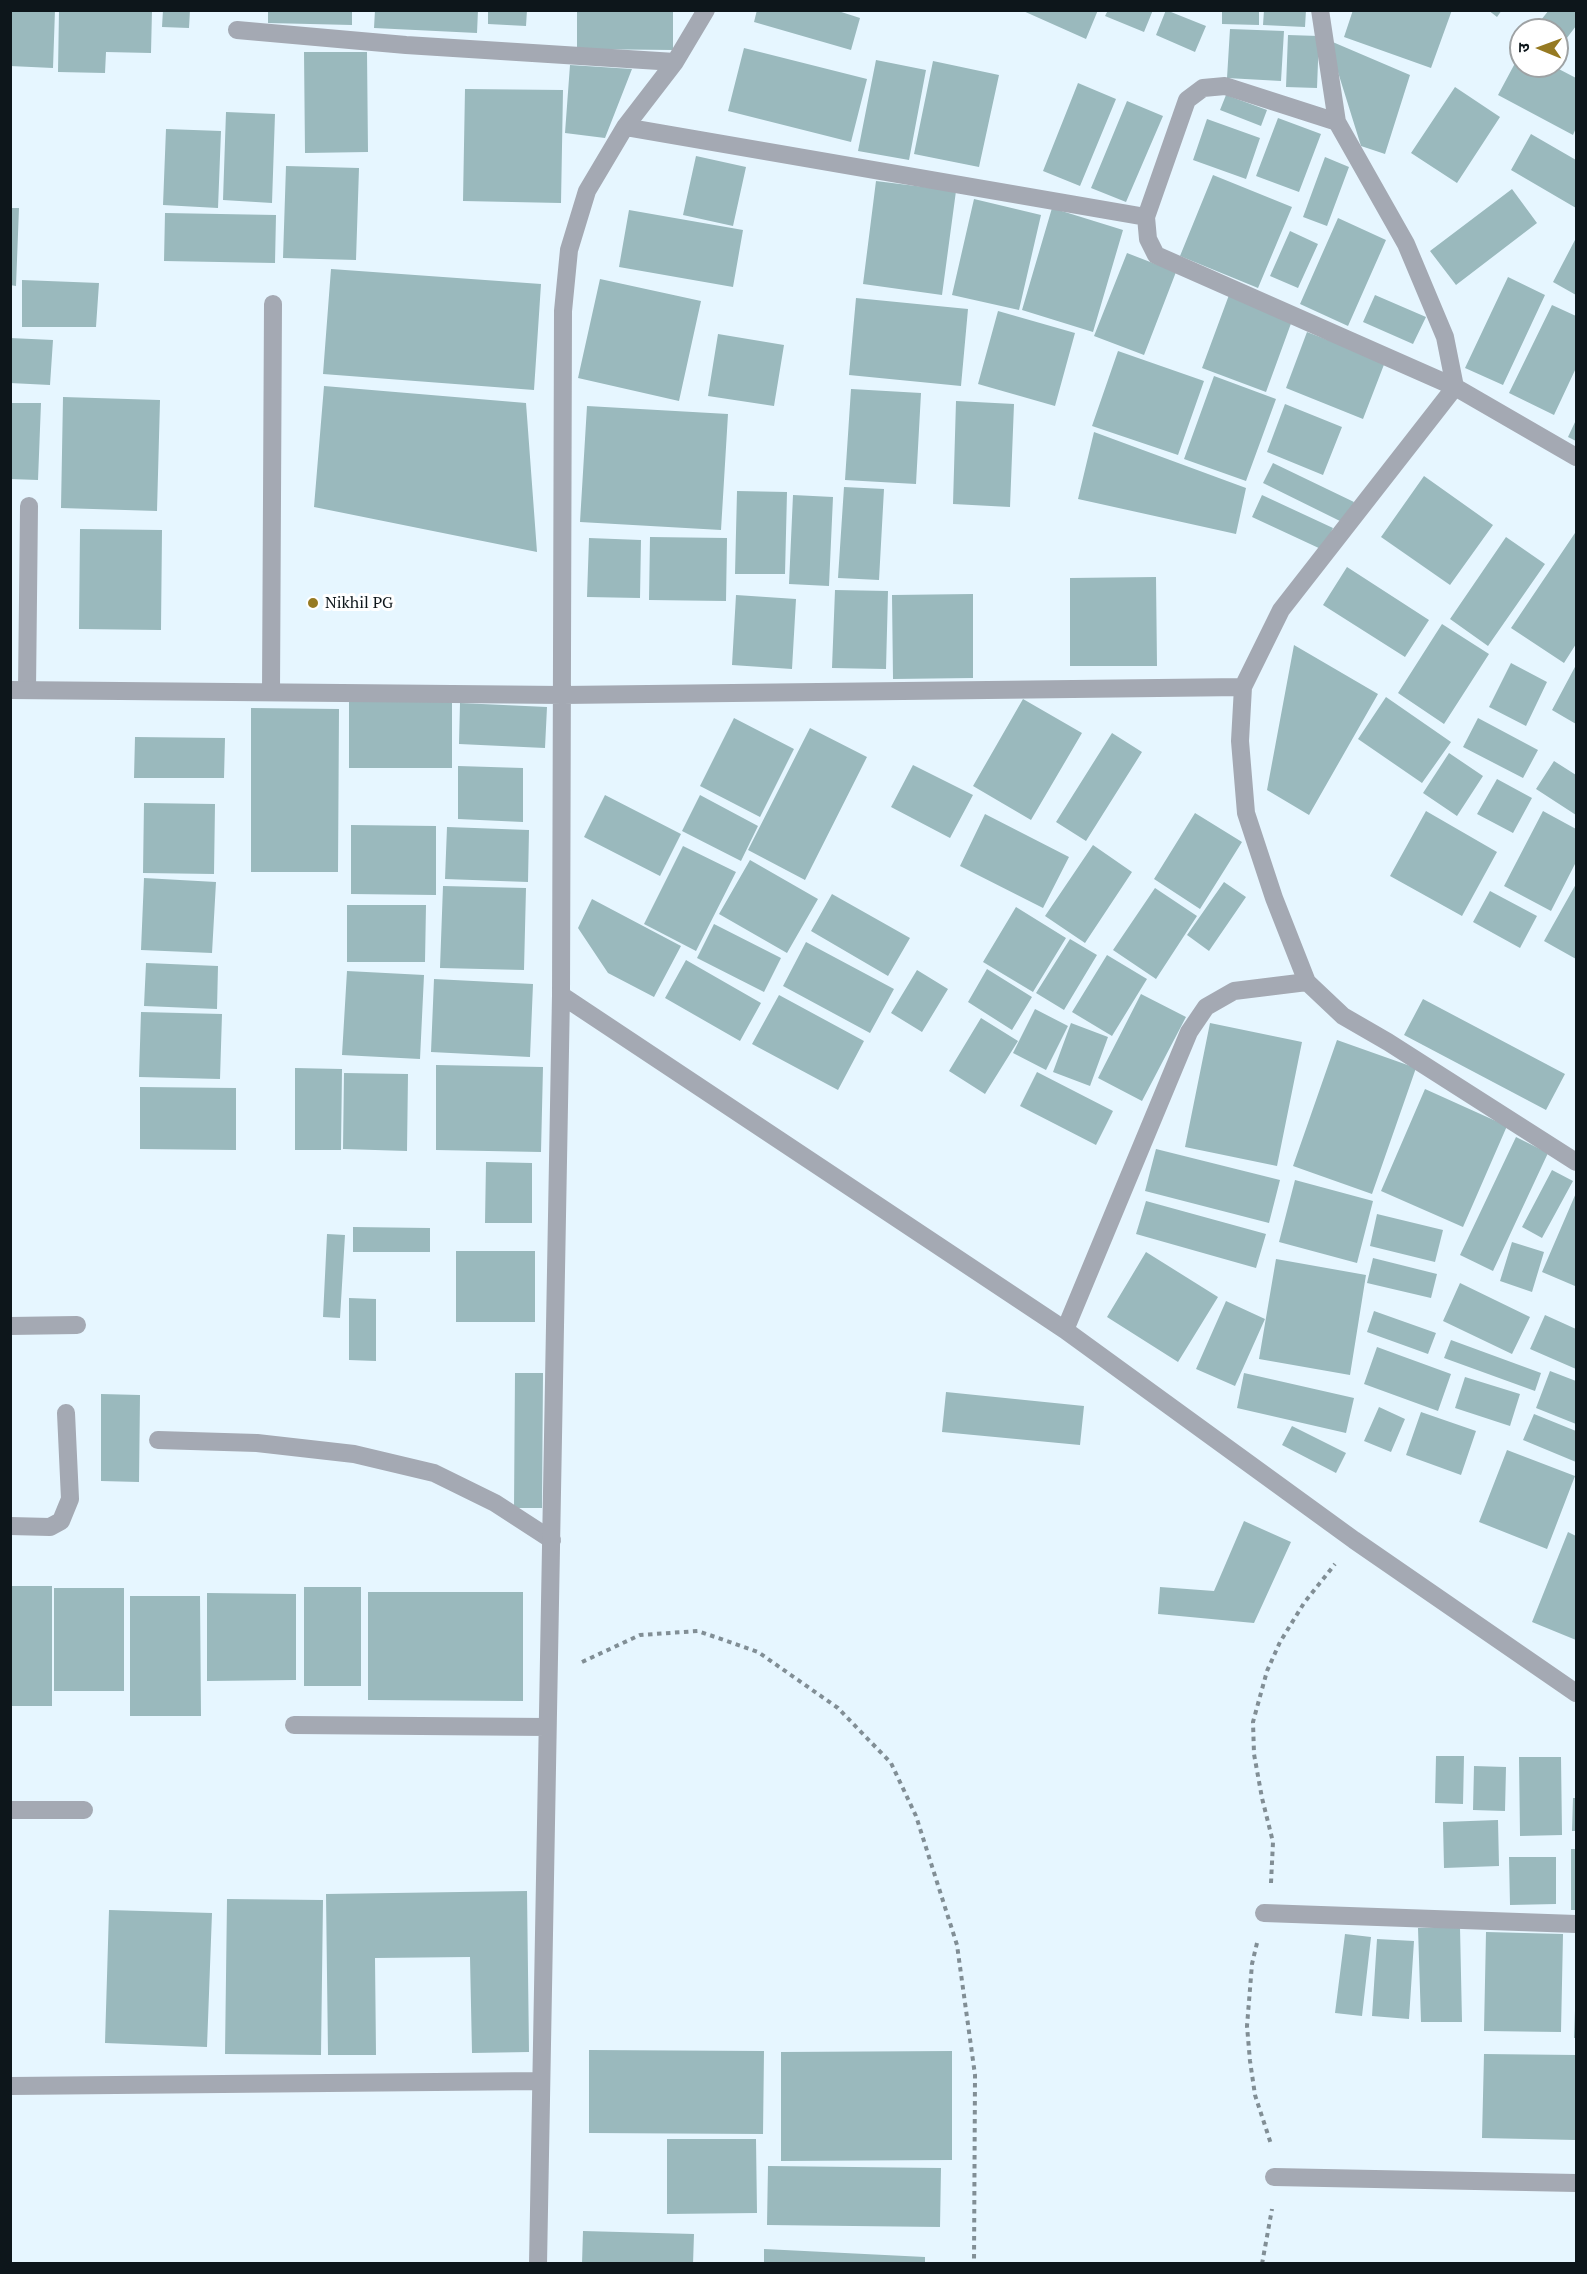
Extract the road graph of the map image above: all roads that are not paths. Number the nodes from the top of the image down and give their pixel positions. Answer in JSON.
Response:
{"nodes":[{"id":1,"x":706,"y":10,"type":"edge"},
{"id":2,"x":1320,"y":10,"type":"edge"},
{"id":3,"x":237,"y":30,"type":"dead end"},
{"id":4,"x":675,"y":62,"type":"junction"},
{"id":5,"x":1337,"y":122,"type":"junction"},
{"id":6,"x":625,"y":127,"type":"junction"},
{"id":7,"x":1146,"y":217,"type":"junction"},
{"id":8,"x":273,"y":304,"type":"dead end"},
{"id":9,"x":1455,"y":387,"type":"junction"},
{"id":10,"x":1576,"y":457,"type":"edge"},
{"id":11,"x":29,"y":506,"type":"dead end"},
{"id":12,"x":1243,"y":687,"type":"junction"},
{"id":13,"x":19,"y":690,"type":"edge"},
{"id":14,"x":271,"y":691,"type":"junction"},
{"id":15,"x":562,"y":695,"type":"junction"},
{"id":16,"x":1307,"y":982,"type":"junction"},
{"id":17,"x":561,"y":995,"type":"junction"},
{"id":18,"x":1576,"y":1162,"type":"edge"},
{"id":19,"x":78,"y":1325,"type":"dead end"},
{"id":20,"x":10,"y":1326,"type":"edge"},
{"id":21,"x":1065,"y":1330,"type":"junction"},
{"id":22,"x":66,"y":1413,"type":"dead end"},
{"id":23,"x":158,"y":1440,"type":"dead end"},
{"id":24,"x":10,"y":1526,"type":"edge"},
{"id":25,"x":552,"y":1540,"type":"junction"},
{"id":26,"x":1576,"y":1693,"type":"edge"},
{"id":27,"x":294,"y":1725,"type":"dead end"},
{"id":28,"x":548,"y":1727,"type":"junction"},
{"id":29,"x":10,"y":1810,"type":"edge"},
{"id":30,"x":84,"y":1810,"type":"dead end"},
{"id":31,"x":1264,"y":1913,"type":"road end"},
{"id":32,"x":1576,"y":1924,"type":"edge"},
{"id":33,"x":541,"y":2081,"type":"junction"},
{"id":34,"x":10,"y":2086,"type":"edge"},
{"id":35,"x":1274,"y":2176,"type":"road end"},
{"id":36,"x":1576,"y":2183,"type":"edge"},
{"id":37,"x":538,"y":2264,"type":"edge"}],
"edges":[{"from":1,"to":4,"type":"street"},
{"from":2,"to":5,"type":"street"},
{"from":3,"to":4,"type":"street"},
{"from":4,"to":6,"type":"street"},
{"from":5,"to":7,"type":"street"},
{"from":5,"to":9,"type":"street"},
{"from":6,"to":7,"type":"street"},
{"from":6,"to":15,"type":"street"},
{"from":7,"to":9,"type":"street"},
{"from":8,"to":14,"type":"street"},
{"from":9,"to":10,"type":"street"},
{"from":9,"to":12,"type":"street"},
{"from":11,"to":13,"type":"street"},
{"from":12,"to":15,"type":"street"},
{"from":12,"to":16,"type":"street"},
{"from":13,"to":14,"type":"street"},
{"from":14,"to":15,"type":"street"},
{"from":15,"to":17,"type":"street"},
{"from":16,"to":18,"type":"street"},
{"from":16,"to":21,"type":"street"},
{"from":17,"to":21,"type":"street"},
{"from":17,"to":25,"type":"street"},
{"from":19,"to":20,"type":"street"},
{"from":21,"to":26,"type":"street"},
{"from":22,"to":24,"type":"street"},
{"from":23,"to":25,"type":"street"},
{"from":25,"to":28,"type":"street"},
{"from":27,"to":28,"type":"street"},
{"from":28,"to":33,"type":"street"},
{"from":29,"to":30,"type":"street"},
{"from":31,"to":32,"type":"street"},
{"from":33,"to":34,"type":"street"},
{"from":33,"to":37,"type":"street"},
{"from":35,"to":36,"type":"street"}]}
